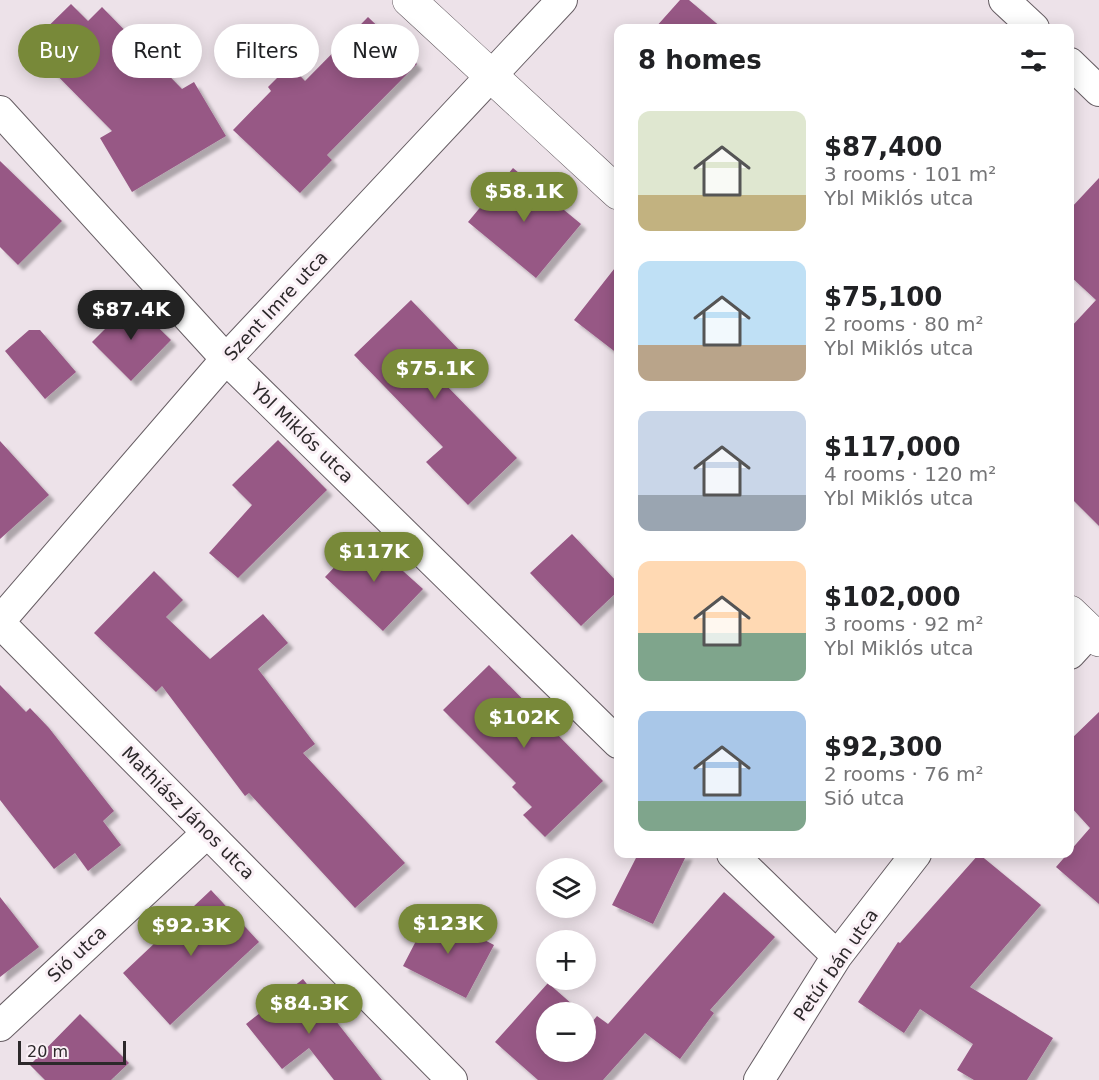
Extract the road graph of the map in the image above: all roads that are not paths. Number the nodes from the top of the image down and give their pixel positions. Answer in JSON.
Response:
{"nodes":[{"id":1,"x":409,"y":0,"type":"edge"},
{"id":2,"x":562,"y":0,"type":"edge"},
{"id":3,"x":1004,"y":0,"type":"edge"},
{"id":4,"x":1030,"y":24,"type":"edge"},
{"id":5,"x":1074,"y":67,"type":"edge"},
{"id":6,"x":491,"y":75,"type":"junction"},
{"id":7,"x":1099,"y":91,"type":"edge"},
{"id":8,"x":0,"y":111,"type":"edge"},
{"id":9,"x":614,"y":189,"type":"edge"},
{"id":10,"x":226,"y":359,"type":"junction"},
{"id":11,"x":0,"y":622,"type":"edge"},
{"id":12,"x":614,"y":739,"type":"edge"},
{"id":13,"x":207,"y":833,"type":"junction"},
{"id":14,"x":736,"y":858,"type":"edge"},
{"id":15,"x":913,"y":858,"type":"edge"},
{"id":16,"x":837,"y":956,"type":"junction"},
{"id":17,"x":0,"y":1026,"type":"edge"},
{"id":18,"x":452,"y":1080,"type":"edge"},
{"id":19,"x":759,"y":1080,"type":"edge"}],
"edges":[{"from":1,"to":6,"type":"street"},
{"from":2,"to":6,"type":"street","name":"Szent Imre utca"},
{"from":3,"to":4,"type":"street"},
{"from":5,"to":7,"type":"street"},
{"from":6,"to":9,"type":"street"},
{"from":6,"to":10,"type":"street","name":"Szent Imre utca"},
{"from":8,"to":10,"type":"street","name":"Ybl Miklós utca"},
{"from":10,"to":11,"type":"street","name":"Szent Imre utca"},
{"from":10,"to":12,"type":"street","name":"Ybl Miklós utca"},
{"from":11,"to":13,"type":"street","name":"Mathiász János utca"},
{"from":13,"to":17,"type":"street","name":"Sió utca"},
{"from":13,"to":18,"type":"street","name":"Mathiász János utca"},
{"from":14,"to":16,"type":"street"},
{"from":15,"to":16,"type":"street","name":"Petúr bán utca"},
{"from":16,"to":19,"type":"street","name":"Petúr bán utca"}]}
